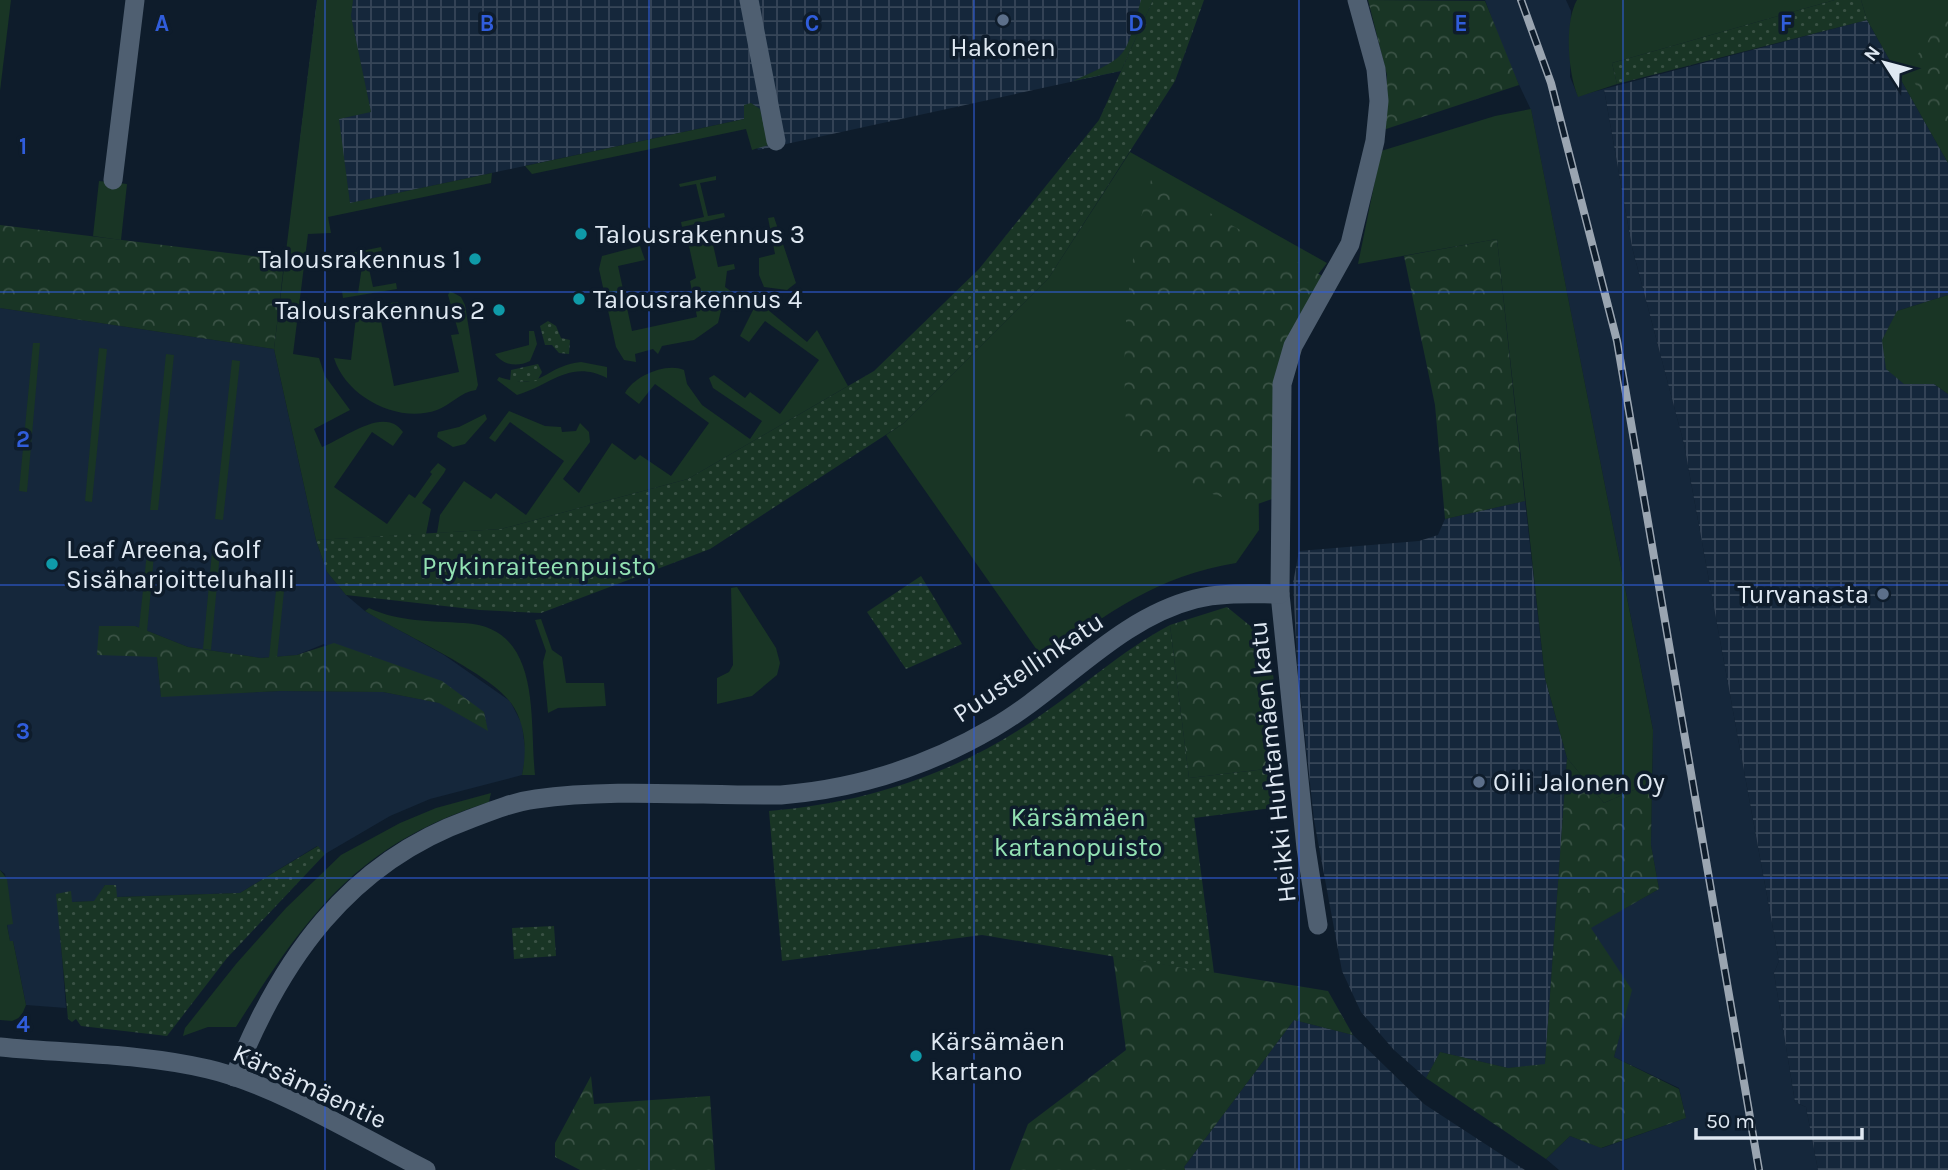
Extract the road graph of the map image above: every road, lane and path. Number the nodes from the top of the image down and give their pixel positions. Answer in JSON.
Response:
{"nodes":[{"id":1,"x":135,"y":0,"type":"edge"},
{"id":2,"x":749,"y":0,"type":"edge"},
{"id":3,"x":1357,"y":0,"type":"edge"},
{"id":4,"x":776,"y":141,"type":"dead end"},
{"id":5,"x":113,"y":180,"type":"dead end"},
{"id":6,"x":1280,"y":594,"type":"junction"},
{"id":7,"x":1318,"y":925,"type":"dead end"},
{"id":8,"x":0,"y":1047,"type":"edge"},
{"id":9,"x":234,"y":1077,"type":"junction"},
{"id":10,"x":426,"y":1170,"type":"edge"}],
"edges":[{"from":1,"to":5,"type":"street"},
{"from":2,"to":4,"type":"street"},
{"from":3,"to":6,"type":"street"},
{"from":6,"to":7,"type":"street","name":"Heikki Huhtamäen katu"},
{"from":6,"to":9,"type":"street","name":"Puustellinkatu"},
{"from":8,"to":9,"type":"street","name":"Kärsämäentie"},
{"from":9,"to":10,"type":"street","name":"Kärsämäentie"}]}
